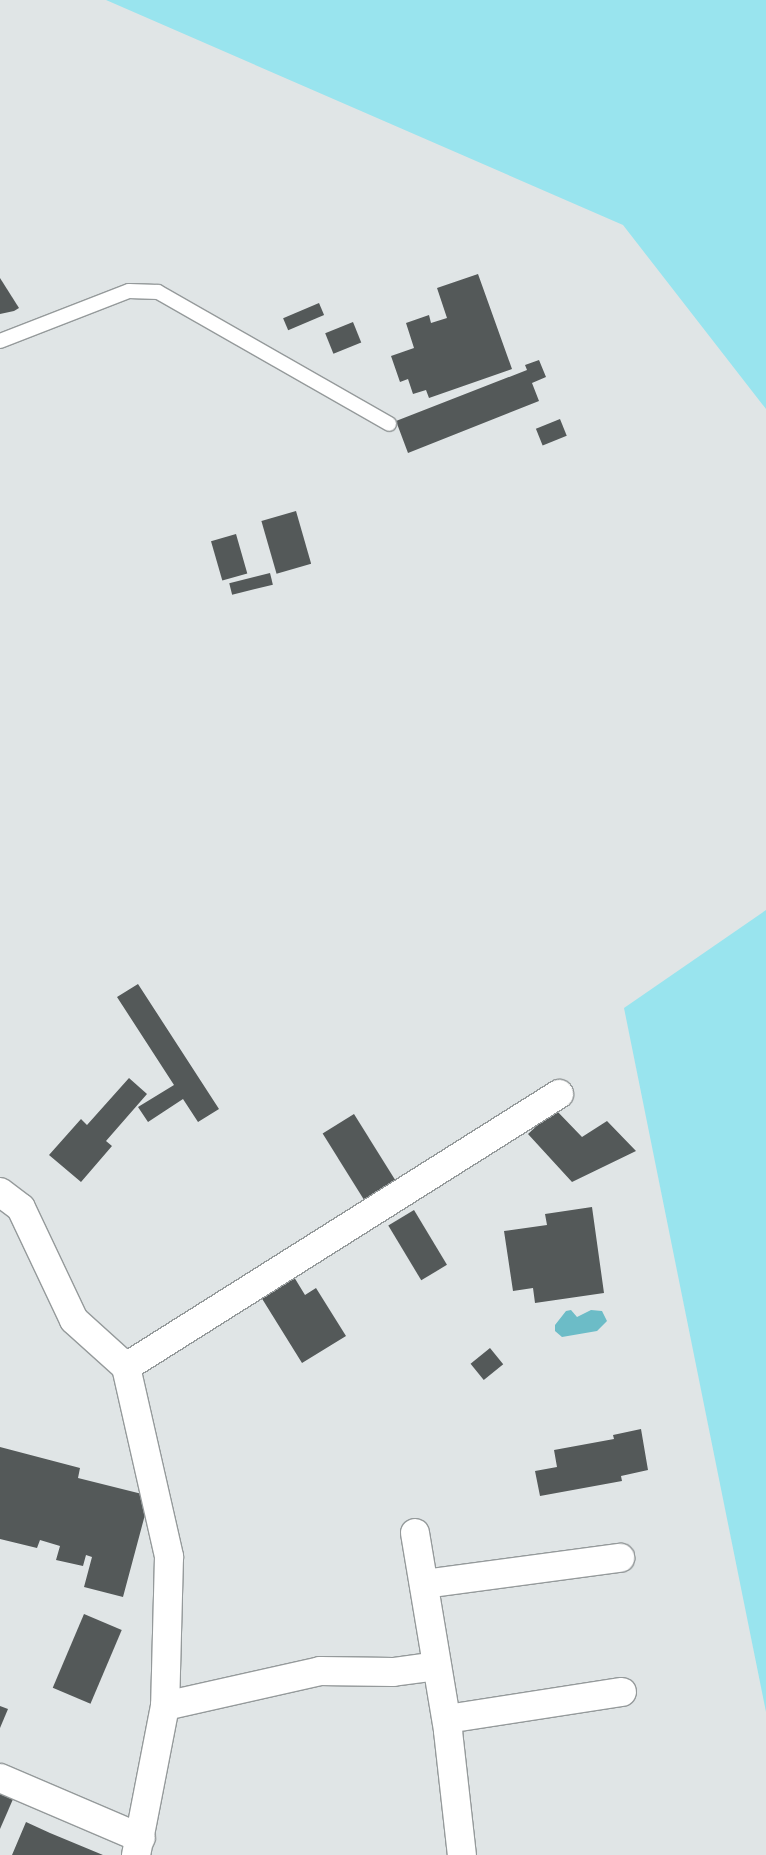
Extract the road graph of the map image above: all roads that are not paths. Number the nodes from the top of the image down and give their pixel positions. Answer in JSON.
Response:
{"nodes":[{"id":1,"x":0,"y":341,"type":"edge"},
{"id":2,"x":389,"y":424,"type":"dead end"},
{"id":3,"x":559,"y":1094,"type":"dead end"},
{"id":4,"x":0,"y":1192,"type":"edge"},
{"id":5,"x":126,"y":1367,"type":"junction"},
{"id":6,"x":415,"y":1533,"type":"dead end"},
{"id":7,"x":620,"y":1558,"type":"dead end"},
{"id":8,"x":424,"y":1584,"type":"junction"},
{"id":9,"x":437,"y":1666,"type":"junction"},
{"id":10,"x":622,"y":1692,"type":"dead end"},
{"id":11,"x":166,"y":1706,"type":"junction"},
{"id":12,"x":447,"y":1719,"type":"junction"},
{"id":13,"x":0,"y":1778,"type":"edge"},
{"id":14,"x":139,"y":1850,"type":"edge"},
{"id":15,"x":462,"y":1855,"type":"edge"}],
"edges":[{"from":1,"to":2,"type":"lane"},
{"from":3,"to":5,"type":"street"},
{"from":4,"to":5,"type":"street"},
{"from":5,"to":11,"type":"street"},
{"from":6,"to":8,"type":"street"},
{"from":7,"to":8,"type":"street"},
{"from":8,"to":9,"type":"street"},
{"from":9,"to":11,"type":"street"},
{"from":9,"to":12,"type":"street"},
{"from":10,"to":12,"type":"street"},
{"from":11,"to":14,"type":"street"},
{"from":12,"to":15,"type":"street"},
{"from":13,"to":14,"type":"street"}]}
